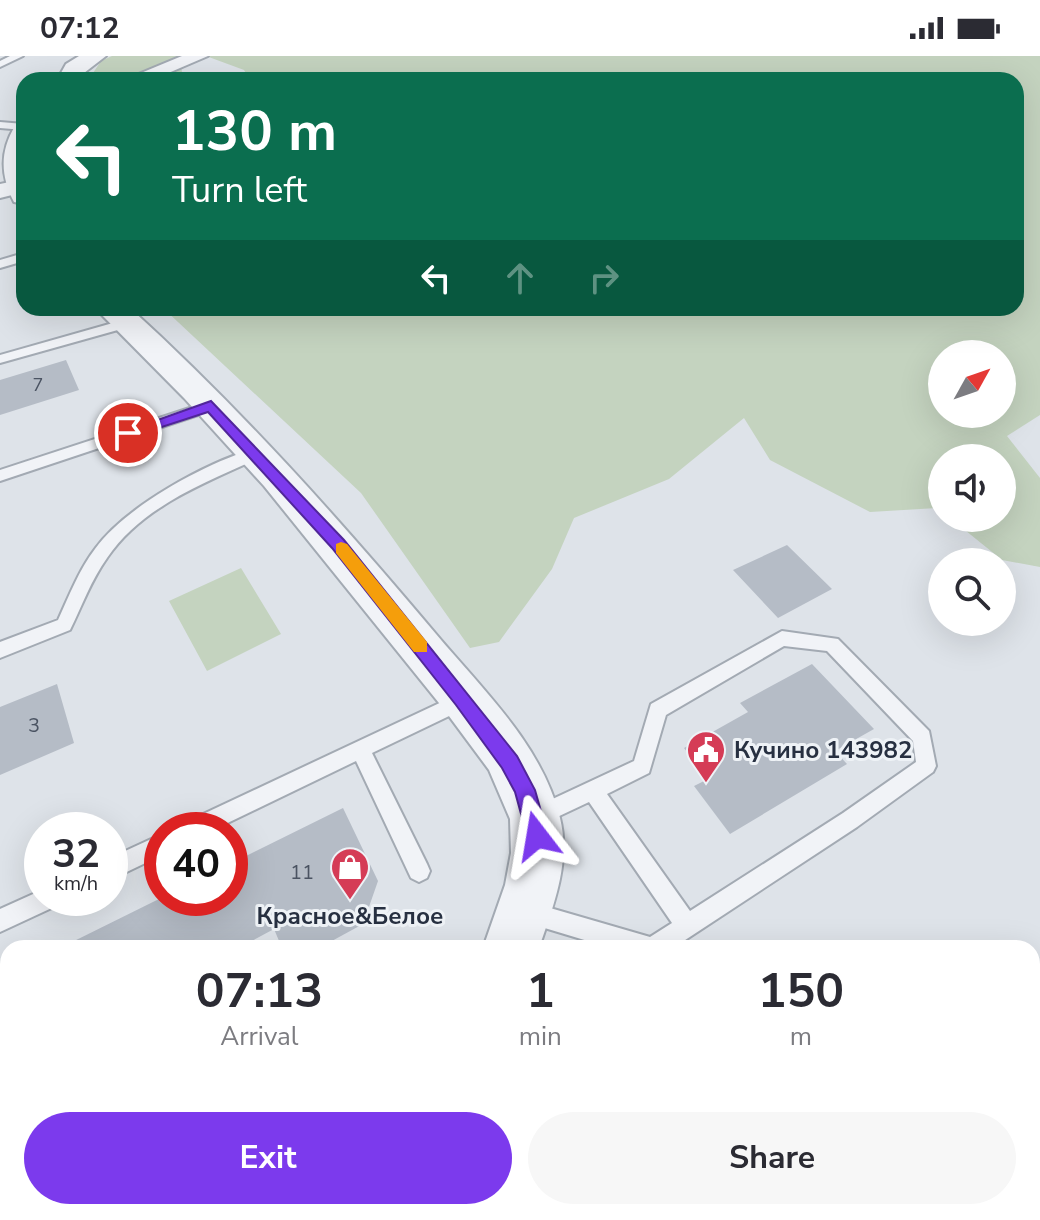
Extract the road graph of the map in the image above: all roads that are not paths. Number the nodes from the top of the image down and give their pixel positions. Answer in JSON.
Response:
{"nodes":[{"id":1,"x":18,"y":56,"type":"edge"},
{"id":2,"x":199,"y":56,"type":"edge"},
{"id":3,"x":0,"y":64,"type":"edge"},
{"id":4,"x":156,"y":72,"type":"edge"},
{"id":5,"x":16,"y":146,"type":"edge"},
{"id":6,"x":14,"y":191,"type":"edge"},
{"id":7,"x":116,"y":316,"type":"edge"},
{"id":8,"x":120,"y":316,"type":"edge"},
{"id":9,"x":0,"y":359,"type":"edge"},
{"id":10,"x":211,"y":406,"type":"junction"},
{"id":11,"x":256,"y":453,"type":"junction"},
{"id":12,"x":0,"y":476,"type":"edge"},
{"id":13,"x":0,"y":650,"type":"edge"},
{"id":14,"x":463,"y":700,"type":"junction"},
{"id":15,"x":360,"y":749,"type":"junction"},
{"id":16,"x":592,"y":790,"type":"junction"},
{"id":17,"x":229,"y":812,"type":"edge"},
{"id":18,"x":535,"y":817,"type":"junction"},
{"id":19,"x":419,"y":871,"type":"dead end"},
{"id":20,"x":24,"y":910,"type":"edge"},
{"id":21,"x":0,"y":921,"type":"edge"},
{"id":22,"x":687,"y":925,"type":"junction"},
{"id":23,"x":517,"y":930,"type":"edge"},
{"id":24,"x":591,"y":940,"type":"edge"},
{"id":25,"x":664,"y":940,"type":"edge"}],
"edges":[{"from":1,"to":3,"type":"lane"},
{"from":2,"to":4,"type":"street"},
{"from":5,"to":6,"type":"street"},
{"from":7,"to":9,"type":"lane"},
{"from":8,"to":10,"type":"street"},
{"from":10,"to":11,"type":"street"},
{"from":10,"to":12,"type":"lane"},
{"from":11,"to":13,"type":"lane"},
{"from":11,"to":14,"type":"street"},
{"from":14,"to":15,"type":"lane"},
{"from":14,"to":18,"type":"street"},
{"from":15,"to":17,"type":"lane"},
{"from":15,"to":19,"type":"lane"},
{"from":16,"to":18,"type":"lane"},
{"from":16,"to":22,"type":"lane"},
{"from":16,"to":22,"type":"lane"},
{"from":18,"to":23,"type":"street"},
{"from":20,"to":21,"type":"lane"},
{"from":22,"to":25,"type":"lane"},
{"from":23,"to":24,"type":"lane"}]}
